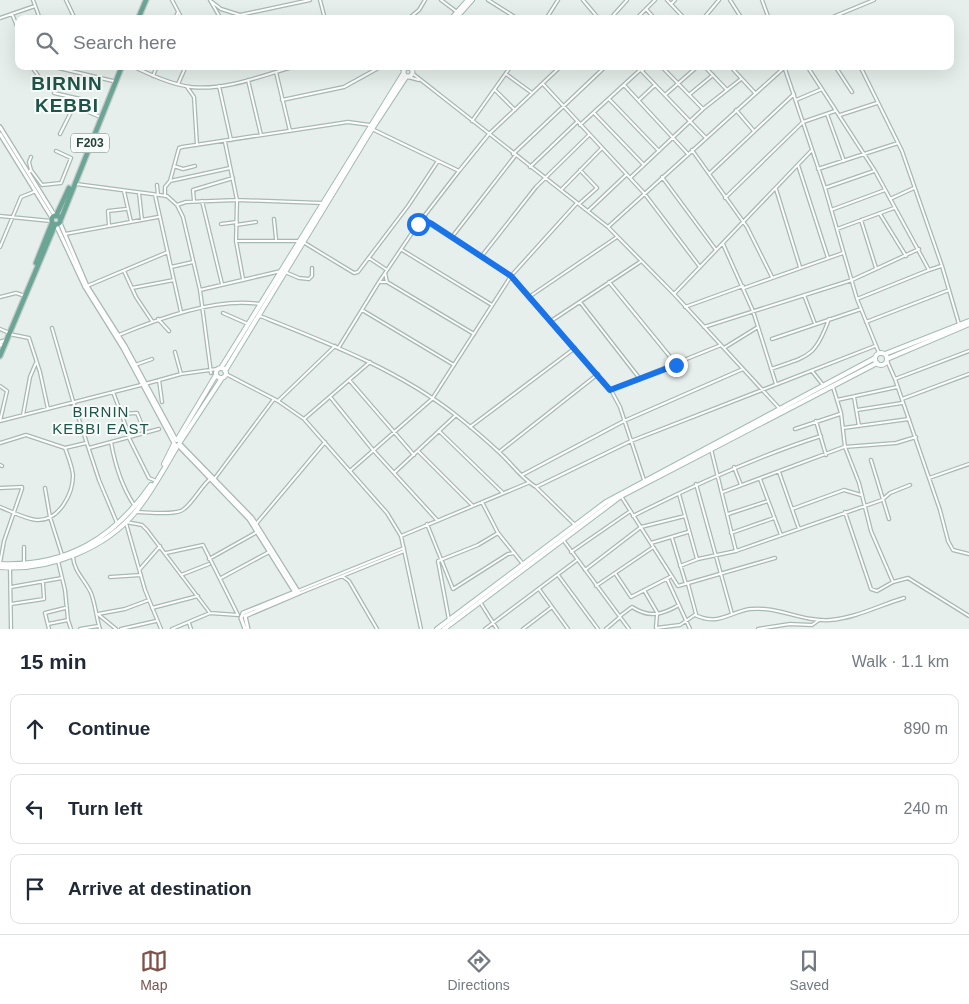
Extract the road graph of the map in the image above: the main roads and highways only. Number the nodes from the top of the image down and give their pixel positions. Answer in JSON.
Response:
{"nodes":[{"id":1,"x":147,"y":0,"type":"edge"},
{"id":2,"x":468,"y":0,"type":"edge"},
{"id":3,"x":472,"y":0,"type":"edge"},
{"id":4,"x":459,"y":11,"type":"junction"},
{"id":5,"x":141,"y":15,"type":"edge"},
{"id":6,"x":455,"y":15,"type":"edge"},
{"id":7,"x":457,"y":15,"type":"edge"},
{"id":8,"x":118,"y":70,"type":"edge"},
{"id":9,"x":118,"y":70,"type":"edge"},
{"id":10,"x":408,"y":72,"type":"edge"},
{"id":11,"x":371,"y":127,"type":"junction"},
{"id":12,"x":55,"y":221,"type":"junction"},
{"id":13,"x":301,"y":242,"type":"junction"},
{"id":14,"x":283,"y":271,"type":"junction"},
{"id":15,"x":969,"y":322,"type":"edge"},
{"id":16,"x":8,"y":333,"type":"junction"},
{"id":17,"x":1,"y":344,"type":"edge"},
{"id":18,"x":885,"y":354,"type":"junction"},
{"id":19,"x":0,"y":356,"type":"edge"},
{"id":20,"x":875,"y":358,"type":"junction"},
{"id":21,"x":887,"y":360,"type":"junction"},
{"id":22,"x":877,"y":363,"type":"junction"},
{"id":23,"x":219,"y":369,"type":"junction"},
{"id":24,"x":216,"y":375,"type":"junction"},
{"id":25,"x":225,"y":375,"type":"junction"},
{"id":26,"x":832,"y":385,"type":"junction"},
{"id":27,"x":782,"y":411,"type":"junction"},
{"id":28,"x":177,"y":443,"type":"junction"},
{"id":29,"x":642,"y":483,"type":"junction"},
{"id":30,"x":536,"y":557,"type":"junction"},
{"id":31,"x":0,"y":564,"type":"edge"},
{"id":32,"x":437,"y":629,"type":"edge"},
{"id":33,"x":444,"y":629,"type":"edge"}],
"edges":[{"from":1,"to":5,"type":"main road"},
{"from":2,"to":4,"type":"main road"},
{"from":3,"to":4,"type":"main road"},
{"from":4,"to":6,"type":"main road"},
{"from":4,"to":7,"type":"main road"},
{"from":8,"to":12,"type":"main road","number":"F203"},
{"from":9,"to":12,"type":"main road","number":"F203"},
{"from":10,"to":11,"type":"main road"},
{"from":11,"to":13,"type":"main road"},
{"from":11,"to":13,"type":"main road"},
{"from":12,"to":16,"type":"main road","number":"F203"},
{"from":12,"to":16,"type":"main road","number":"F203"},
{"from":13,"to":14,"type":"main road"},
{"from":14,"to":23,"type":"main road"},
{"from":14,"to":25,"type":"main road"},
{"from":15,"to":18,"type":"main road"},
{"from":15,"to":21,"type":"main road"},
{"from":16,"to":17,"type":"main road","number":"F203"},
{"from":16,"to":19,"type":"main road","number":"F203"},
{"from":18,"to":20,"type":"main road"},
{"from":18,"to":21,"type":"main road"},
{"from":20,"to":22,"type":"main road"},
{"from":20,"to":26,"type":"main road"},
{"from":21,"to":22,"type":"main road"},
{"from":22,"to":26,"type":"main road"},
{"from":23,"to":24,"type":"main road"},
{"from":23,"to":25,"type":"main road"},
{"from":24,"to":25,"type":"main road"},
{"from":24,"to":28,"type":"main road"},
{"from":25,"to":28,"type":"main road"},
{"from":26,"to":27,"type":"main road"},
{"from":26,"to":27,"type":"main road"},
{"from":27,"to":29,"type":"main road"},
{"from":27,"to":29,"type":"main road"},
{"from":28,"to":31,"type":"main road"},
{"from":28,"to":31,"type":"main road"},
{"from":29,"to":30,"type":"main road"},
{"from":29,"to":30,"type":"main road"},
{"from":30,"to":32,"type":"main road"},
{"from":30,"to":33,"type":"main road"}]}
